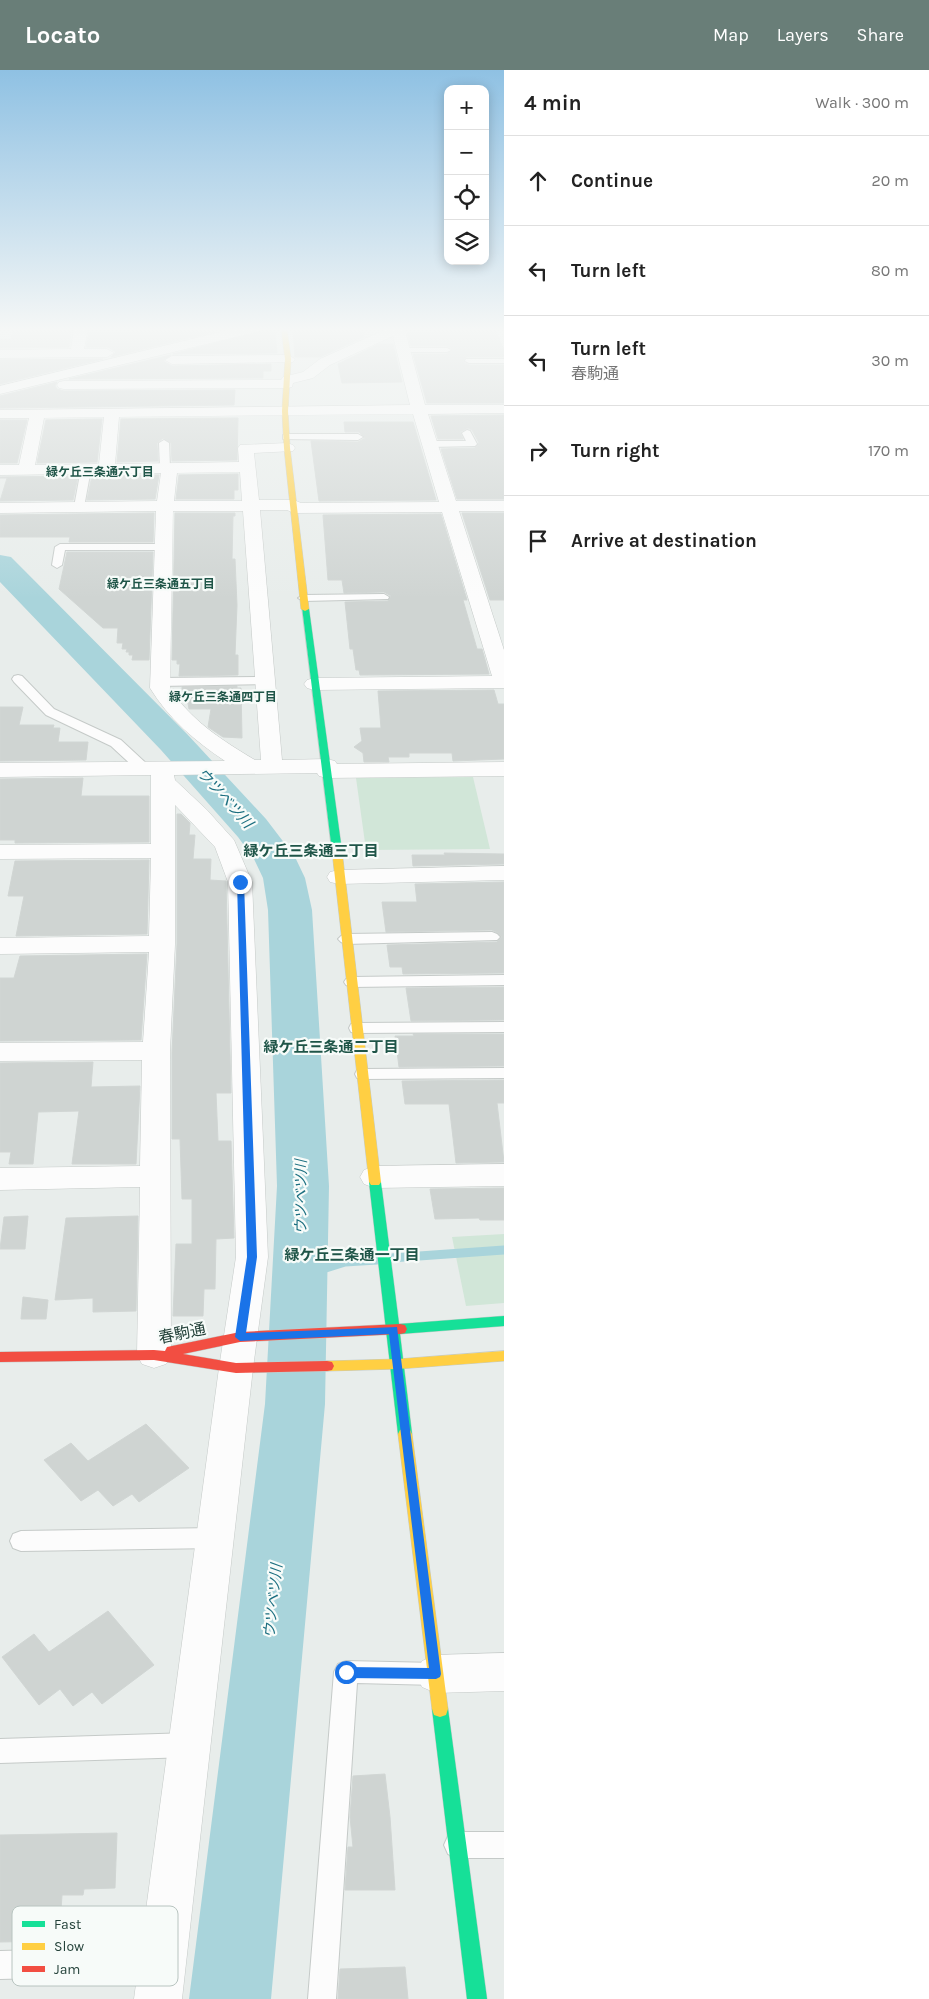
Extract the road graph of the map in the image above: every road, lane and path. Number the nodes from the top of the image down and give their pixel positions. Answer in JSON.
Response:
{"nodes":[{"id":1,"x":35,"y":418,"type":"edge"},
{"id":2,"x":111,"y":418,"type":"edge"},
{"id":3,"x":285,"y":418,"type":"edge"},
{"id":4,"x":422,"y":418,"type":"edge"},
{"id":5,"x":467,"y":433,"type":"dead end"},
{"id":6,"x":358,"y":437,"type":"dead end"},
{"id":7,"x":286,"y":442,"type":"junction"},
{"id":8,"x":164,"y":443,"type":"dead end"},
{"id":9,"x":430,"y":444,"type":"junction"},
{"id":10,"x":246,"y":467,"type":"junction"},
{"id":11,"x":167,"y":468,"type":"junction"},
{"id":12,"x":86,"y":469,"type":"junction"},
{"id":13,"x":106,"y":469,"type":"junction"},
{"id":14,"x":0,"y":470,"type":"edge"},
{"id":15,"x":26,"y":470,"type":"junction"},
{"id":16,"x":165,"y":506,"type":"junction"},
{"id":17,"x":250,"y":506,"type":"junction"},
{"id":18,"x":294,"y":506,"type":"junction"},
{"id":19,"x":504,"y":506,"type":"edge"},
{"id":20,"x":79,"y":507,"type":"junction"},
{"id":21,"x":450,"y":507,"type":"junction"},
{"id":22,"x":0,"y":508,"type":"edge"},
{"id":23,"x":164,"y":547,"type":"junction"},
{"id":24,"x":57,"y":565,"type":"dead end"},
{"id":25,"x":384,"y":597,"type":"dead end"},
{"id":26,"x":304,"y":598,"type":"junction"},
{"id":27,"x":497,"y":630,"type":"edge"},
{"id":28,"x":18,"y":680,"type":"dead end"},
{"id":29,"x":265,"y":681,"type":"junction"},
{"id":30,"x":160,"y":682,"type":"junction"},
{"id":31,"x":504,"y":682,"type":"edge"},
{"id":32,"x":314,"y":684,"type":"junction"},
{"id":33,"x":249,"y":766,"type":"junction"},
{"id":34,"x":272,"y":766,"type":"junction"},
{"id":35,"x":327,"y":769,"type":"junction"},
{"id":36,"x":504,"y":769,"type":"edge"},
{"id":37,"x":0,"y":770,"type":"edge"},
{"id":38,"x":160,"y":772,"type":"junction"},
{"id":39,"x":163,"y":850,"type":"junction"},
{"id":40,"x":0,"y":852,"type":"edge"},
{"id":41,"x":504,"y":873,"type":"edge"},
{"id":42,"x":339,"y":877,"type":"junction"},
{"id":43,"x":492,"y":937,"type":"dead end"},
{"id":44,"x":346,"y":940,"type":"junction"},
{"id":45,"x":162,"y":944,"type":"junction"},
{"id":46,"x":0,"y":946,"type":"edge"},
{"id":47,"x":504,"y":980,"type":"edge"},
{"id":48,"x":352,"y":982,"type":"junction"},
{"id":49,"x":504,"y":1027,"type":"edge"},
{"id":50,"x":357,"y":1028,"type":"junction"},
{"id":51,"x":156,"y":1051,"type":"junction"},
{"id":52,"x":0,"y":1052,"type":"edge"},
{"id":53,"x":504,"y":1073,"type":"edge"},
{"id":54,"x":363,"y":1074,"type":"junction"},
{"id":55,"x":504,"y":1175,"type":"edge"},
{"id":56,"x":155,"y":1176,"type":"junction"},
{"id":57,"x":376,"y":1177,"type":"junction"},
{"id":58,"x":0,"y":1179,"type":"edge"},
{"id":59,"x":504,"y":1321,"type":"edge"},
{"id":60,"x":394,"y":1330,"type":"junction"},
{"id":61,"x":252,"y":1352,"type":"junction"},
{"id":62,"x":154,"y":1355,"type":"junction"},
{"id":63,"x":504,"y":1356,"type":"edge"},
{"id":64,"x":0,"y":1357,"type":"edge"},
{"id":65,"x":398,"y":1364,"type":"junction"},
{"id":66,"x":215,"y":1538,"type":"junction"},
{"id":67,"x":21,"y":1541,"type":"dead end"},
{"id":68,"x":504,"y":1672,"type":"edge"},
{"id":69,"x":436,"y":1674,"type":"junction"},
{"id":70,"x":190,"y":1745,"type":"junction"},
{"id":71,"x":0,"y":1750,"type":"edge"},
{"id":72,"x":457,"y":1845,"type":"junction"},
{"id":73,"x":504,"y":1845,"type":"edge"},
{"id":74,"x":169,"y":1906,"type":"edge"},
{"id":75,"x":159,"y":1986,"type":"edge"},
{"id":76,"x":158,"y":1999,"type":"edge"},
{"id":77,"x":322,"y":1999,"type":"edge"},
{"id":78,"x":478,"y":1999,"type":"edge"}],
"edges":[{"from":1,"to":15,"type":"street"},
{"from":2,"to":13,"type":"street"},
{"from":3,"to":7,"type":"street"},
{"from":4,"to":9,"type":"street"},
{"from":5,"to":9,"type":"lane"},
{"from":6,"to":7,"type":"lane"},
{"from":7,"to":10,"type":"street"},
{"from":7,"to":18,"type":"street"},
{"from":8,"to":11,"type":"lane"},
{"from":9,"to":21,"type":"street"},
{"from":10,"to":11,"type":"street"},
{"from":10,"to":17,"type":"street"},
{"from":11,"to":13,"type":"street"},
{"from":11,"to":16,"type":"street"},
{"from":12,"to":13,"type":"street"},
{"from":12,"to":15,"type":"street"},
{"from":12,"to":20,"type":"lane"},
{"from":14,"to":15,"type":"street"},
{"from":16,"to":17,"type":"street"},
{"from":16,"to":20,"type":"street"},
{"from":16,"to":23,"type":"street"},
{"from":17,"to":18,"type":"street"},
{"from":17,"to":29,"type":"street"},
{"from":18,"to":21,"type":"street"},
{"from":18,"to":26,"type":"street"},
{"from":19,"to":21,"type":"street"},
{"from":20,"to":22,"type":"street"},
{"from":21,"to":27,"type":"street"},
{"from":23,"to":24,"type":"lane"},
{"from":23,"to":30,"type":"street"},
{"from":25,"to":26,"type":"lane"},
{"from":26,"to":32,"type":"street"},
{"from":27,"to":31,"type":"street"},
{"from":28,"to":38,"type":"lane"},
{"from":29,"to":30,"type":"lane"},
{"from":29,"to":34,"type":"street"},
{"from":30,"to":33,"type":"street"},
{"from":31,"to":32,"type":"street"},
{"from":32,"to":35,"type":"street"},
{"from":33,"to":34,"type":"street"},
{"from":33,"to":38,"type":"street"},
{"from":34,"to":35,"type":"street"},
{"from":35,"to":36,"type":"street"},
{"from":35,"to":42,"type":"street"},
{"from":37,"to":38,"type":"street"},
{"from":38,"to":39,"type":"street"},
{"from":38,"to":61,"type":"street"},
{"from":39,"to":40,"type":"street"},
{"from":39,"to":45,"type":"street"},
{"from":41,"to":42,"type":"street"},
{"from":42,"to":44,"type":"street"},
{"from":43,"to":44,"type":"lane"},
{"from":44,"to":48,"type":"street"},
{"from":45,"to":46,"type":"street"},
{"from":45,"to":51,"type":"street"},
{"from":47,"to":48,"type":"lane"},
{"from":48,"to":50,"type":"street"},
{"from":49,"to":50,"type":"lane"},
{"from":50,"to":54,"type":"street"},
{"from":51,"to":52,"type":"street"},
{"from":51,"to":56,"type":"street"},
{"from":53,"to":54,"type":"lane"},
{"from":54,"to":57,"type":"street"},
{"from":55,"to":57,"type":"street"},
{"from":56,"to":58,"type":"street"},
{"from":56,"to":62,"type":"street"},
{"from":57,"to":60,"type":"street"},
{"from":59,"to":60,"type":"street","name":"春駒通"},
{"from":60,"to":61,"type":"street","name":"春駒通"},
{"from":60,"to":65,"type":"street"},
{"from":61,"to":62,"type":"street","name":"春駒通"},
{"from":61,"to":62,"type":"street","name":"春駒通"},
{"from":61,"to":65,"type":"street","name":"春駒通"},
{"from":61,"to":66,"type":"street"},
{"from":62,"to":64,"type":"street"},
{"from":63,"to":65,"type":"street","name":"春駒通"},
{"from":65,"to":69,"type":"street"},
{"from":66,"to":67,"type":"lane"},
{"from":66,"to":70,"type":"street"},
{"from":68,"to":69,"type":"street"},
{"from":69,"to":72,"type":"street"},
{"from":69,"to":77,"type":"lane"},
{"from":70,"to":71,"type":"lane"},
{"from":70,"to":74,"type":"street"},
{"from":72,"to":73,"type":"lane"},
{"from":72,"to":78,"type":"street"},
{"from":75,"to":76,"type":"street"}]}
